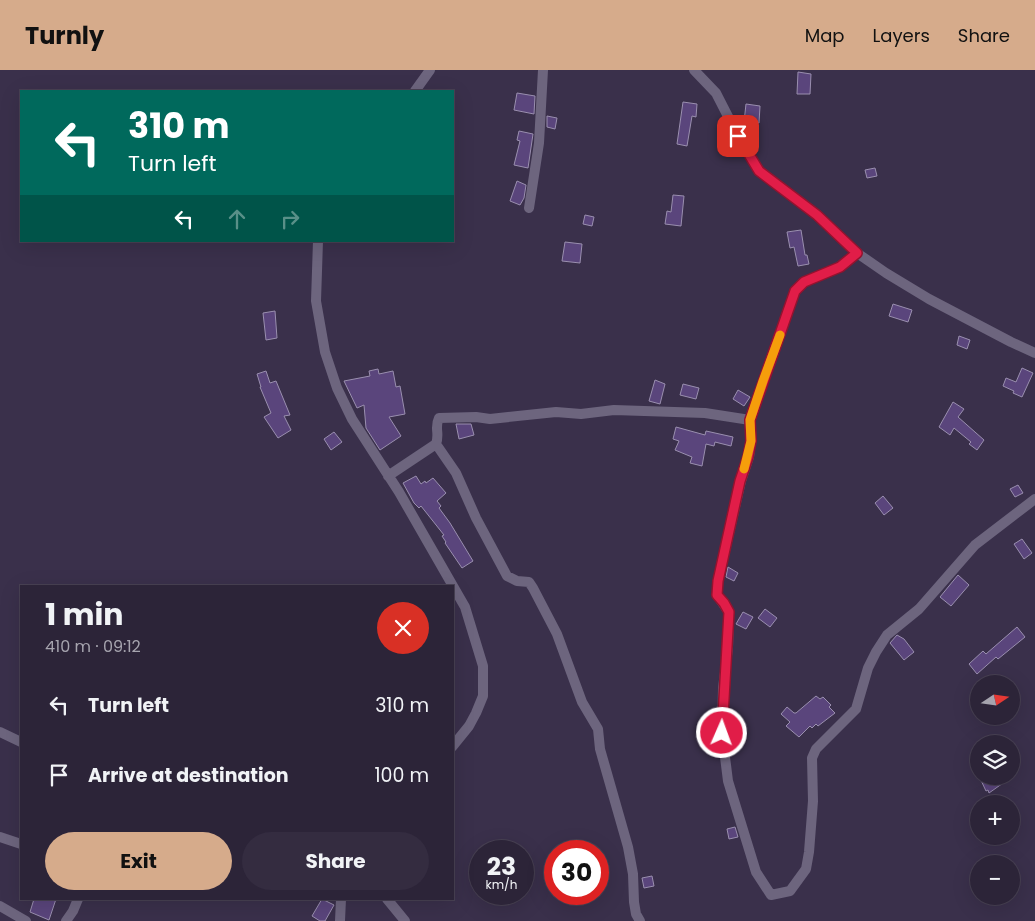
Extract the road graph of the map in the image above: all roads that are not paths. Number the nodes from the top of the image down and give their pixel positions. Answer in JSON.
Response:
{"nodes":[{"id":1,"x":430,"y":70,"type":"edge"},
{"id":2,"x":543,"y":70,"type":"edge"},
{"id":3,"x":694,"y":70,"type":"edge"},
{"id":4,"x":416,"y":90,"type":"edge"},
{"id":5,"x":529,"y":208,"type":"dead end"},
{"id":6,"x":318,"y":242,"type":"edge"},
{"id":7,"x":857,"y":253,"type":"junction"},
{"id":8,"x":1035,"y":353,"type":"edge"},
{"id":9,"x":750,"y":420,"type":"junction"},
{"id":10,"x":436,"y":444,"type":"junction"},
{"id":11,"x":388,"y":476,"type":"junction"},
{"id":12,"x":1035,"y":499,"type":"edge"},
{"id":13,"x":453,"y":585,"type":"edge"},
{"id":14,"x":454,"y":587,"type":"edge"},
{"id":15,"x":0,"y":732,"type":"edge"},
{"id":16,"x":20,"y":742,"type":"edge"},
{"id":17,"x":454,"y":745,"type":"edge"},
{"id":18,"x":0,"y":837,"type":"edge"},
{"id":19,"x":20,"y":844,"type":"edge"},
{"id":20,"x":78,"y":900,"type":"edge"},
{"id":21,"x":341,"y":900,"type":"edge"},
{"id":22,"x":388,"y":900,"type":"edge"},
{"id":23,"x":0,"y":906,"type":"edge"},
{"id":24,"x":26,"y":921,"type":"edge"},
{"id":25,"x":66,"y":921,"type":"edge"},
{"id":26,"x":340,"y":921,"type":"edge"},
{"id":27,"x":405,"y":921,"type":"edge"},
{"id":28,"x":640,"y":921,"type":"edge"}],
"edges":[{"from":1,"to":4,"type":"street"},
{"from":2,"to":5,"type":"street"},
{"from":3,"to":7,"type":"street"},
{"from":6,"to":11,"type":"street"},
{"from":7,"to":8,"type":"street"},
{"from":7,"to":9,"type":"street"},
{"from":9,"to":10,"type":"street"},
{"from":9,"to":12,"type":"street"},
{"from":10,"to":11,"type":"street"},
{"from":10,"to":28,"type":"street"},
{"from":11,"to":13,"type":"street"},
{"from":14,"to":17,"type":"street"},
{"from":15,"to":16,"type":"street"},
{"from":18,"to":19,"type":"street"},
{"from":20,"to":25,"type":"street"},
{"from":21,"to":26,"type":"street"},
{"from":22,"to":27,"type":"street"},
{"from":23,"to":24,"type":"street"}]}
